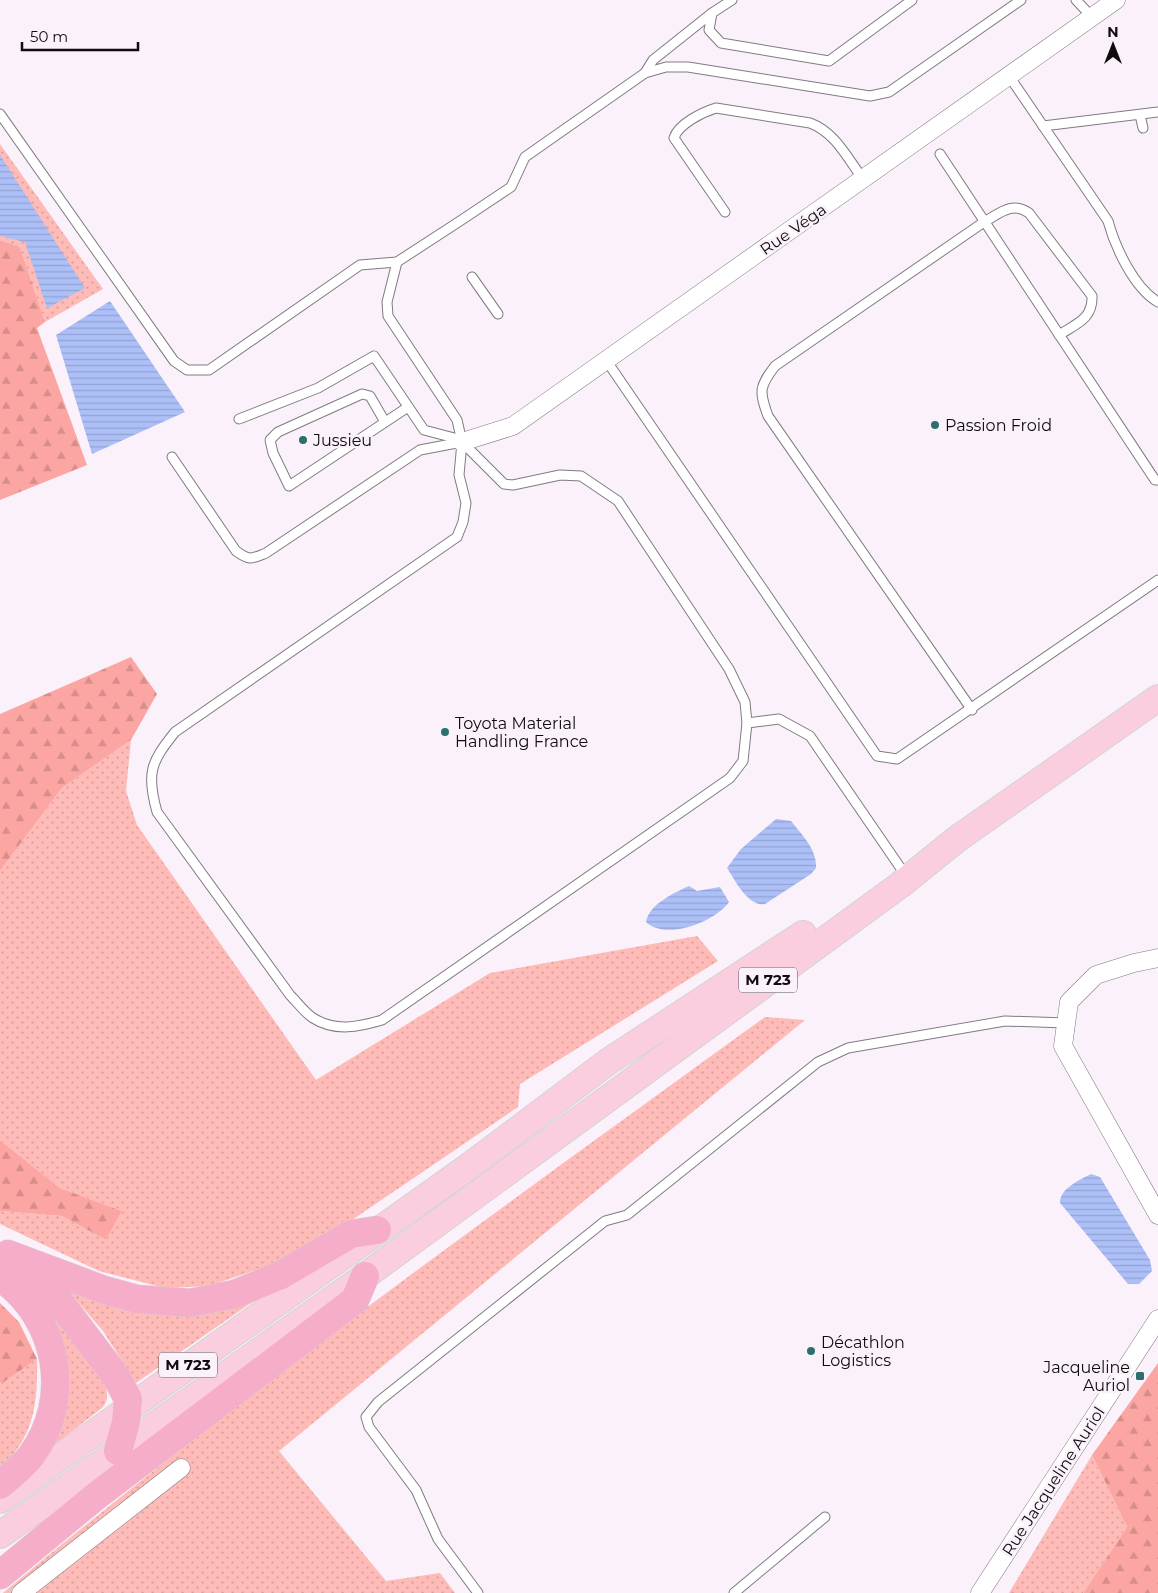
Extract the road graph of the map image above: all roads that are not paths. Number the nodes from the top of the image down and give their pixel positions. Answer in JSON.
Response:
{"nodes":[{"id":1,"x":732,"y":0,"type":"edge"},
{"id":2,"x":912,"y":0,"type":"edge"},
{"id":3,"x":1021,"y":0,"type":"edge"},
{"id":4,"x":1076,"y":0,"type":"edge"},
{"id":5,"x":1116,"y":0,"type":"edge"},
{"id":6,"x":712,"y":14,"type":"junction"},
{"id":7,"x":1092,"y":17,"type":"junction"},
{"id":8,"x":645,"y":73,"type":"junction"},
{"id":9,"x":1009,"y":76,"type":"junction"},
{"id":10,"x":1158,"y":112,"type":"edge"},
{"id":11,"x":0,"y":114,"type":"edge"},
{"id":12,"x":1140,"y":115,"type":"junction"},
{"id":13,"x":1043,"y":126,"type":"junction"},
{"id":14,"x":1143,"y":128,"type":"dead end"},
{"id":15,"x":940,"y":154,"type":"dead end"},
{"id":16,"x":863,"y":179,"type":"junction"},
{"id":17,"x":725,"y":212,"type":"dead end"},
{"id":18,"x":984,"y":222,"type":"junction"},
{"id":19,"x":397,"y":262,"type":"junction"},
{"id":20,"x":472,"y":277,"type":"dead end"},
{"id":21,"x":1158,"y":302,"type":"edge"},
{"id":22,"x":498,"y":314,"type":"dead end"},
{"id":23,"x":1060,"y":335,"type":"junction"},
{"id":24,"x":606,"y":360,"type":"junction"},
{"id":25,"x":408,"y":407,"type":"junction"},
{"id":26,"x":238,"y":418,"type":"dead end"},
{"id":27,"x":385,"y":422,"type":"junction"},
{"id":28,"x":462,"y":441,"type":"junction"},
{"id":29,"x":172,"y":457,"type":"dead end"},
{"id":30,"x":1158,"y":480,"type":"edge"},
{"id":31,"x":1158,"y":580,"type":"edge"},
{"id":32,"x":1158,"y":698,"type":"edge"},
{"id":33,"x":972,"y":710,"type":"junction"},
{"id":34,"x":747,"y":723,"type":"junction"},
{"id":35,"x":957,"y":839,"type":"junction"},
{"id":36,"x":902,"y":870,"type":"junction"},
{"id":37,"x":1158,"y":958,"type":"edge"},
{"id":38,"x":1066,"y":1023,"type":"junction"},
{"id":39,"x":1158,"y":1216,"type":"edge"},
{"id":40,"x":377,"y":1230,"type":"junction"},
{"id":41,"x":3,"y":1260,"type":"edge"},
{"id":42,"x":365,"y":1276,"type":"junction"},
{"id":43,"x":1158,"y":1319,"type":"edge"},
{"id":44,"x":127,"y":1408,"type":"junction"},
{"id":45,"x":118,"y":1451,"type":"junction"},
{"id":46,"x":181,"y":1468,"type":"dead end"},
{"id":47,"x":0,"y":1485,"type":"edge"},
{"id":48,"x":0,"y":1500,"type":"edge"},
{"id":49,"x":825,"y":1517,"type":"dead end"},
{"id":50,"x":0,"y":1535,"type":"edge"},
{"id":51,"x":0,"y":1575,"type":"edge"},
{"id":52,"x":21,"y":1593,"type":"edge"},
{"id":53,"x":478,"y":1593,"type":"edge"},
{"id":54,"x":734,"y":1593,"type":"edge"},
{"id":55,"x":980,"y":1593,"type":"edge"}],
"edges":[{"from":1,"to":6,"type":"lane"},
{"from":2,"to":6,"type":"lane"},
{"from":3,"to":8,"type":"lane"},
{"from":4,"to":7,"type":"lane"},
{"from":5,"to":7,"type":"street","name":"Rue Véga"},
{"from":6,"to":8,"type":"lane"},
{"from":7,"to":9,"type":"street","name":"Rue Véga"},
{"from":8,"to":19,"type":"lane"},
{"from":9,"to":13,"type":"lane"},
{"from":9,"to":16,"type":"street","name":"Rue Véga"},
{"from":10,"to":12,"type":"lane"},
{"from":11,"to":19,"type":"lane"},
{"from":12,"to":13,"type":"lane"},
{"from":12,"to":14,"type":"lane"},
{"from":13,"to":21,"type":"lane"},
{"from":15,"to":18,"type":"lane"},
{"from":16,"to":17,"type":"lane"},
{"from":16,"to":24,"type":"street","name":"Rue Véga"},
{"from":18,"to":23,"type":"lane"},
{"from":18,"to":23,"type":"lane"},
{"from":18,"to":33,"type":"lane"},
{"from":19,"to":28,"type":"lane"},
{"from":20,"to":22,"type":"lane"},
{"from":23,"to":30,"type":"lane"},
{"from":24,"to":28,"type":"street","name":"Rue Véga"},
{"from":24,"to":33,"type":"lane"},
{"from":25,"to":26,"type":"lane"},
{"from":25,"to":27,"type":"lane"},
{"from":25,"to":28,"type":"lane"},
{"from":27,"to":27,"type":"lane"},
{"from":28,"to":29,"type":"lane"},
{"from":28,"to":34,"type":"lane"},
{"from":28,"to":34,"type":"lane"},
{"from":31,"to":33,"type":"lane"},
{"from":32,"to":35,"type":"main road","number":"M 723"},
{"from":34,"to":36,"type":"lane"},
{"from":35,"to":36,"type":"main road","number":"M 723"},
{"from":35,"to":42,"type":"main road","number":"M 723"},
{"from":36,"to":40,"type":"main road","number":"M 723"},
{"from":37,"to":38,"type":"street"},
{"from":38,"to":39,"type":"street"},
{"from":38,"to":53,"type":"lane"},
{"from":40,"to":41,"type":"highway"},
{"from":40,"to":44,"type":"main road","number":"M 723"},
{"from":41,"to":44,"type":"highway"},
{"from":41,"to":47,"type":"highway"},
{"from":42,"to":45,"type":"main road","number":"M 723"},
{"from":42,"to":51,"type":"highway"},
{"from":43,"to":55,"type":"street","name":"Rue Jacqueline Auriol"},
{"from":44,"to":45,"type":"highway"},
{"from":44,"to":48,"type":"main road","number":"M 723"},
{"from":45,"to":50,"type":"main road","number":"M 723"},
{"from":46,"to":52,"type":"street"},
{"from":49,"to":54,"type":"lane"}]}
